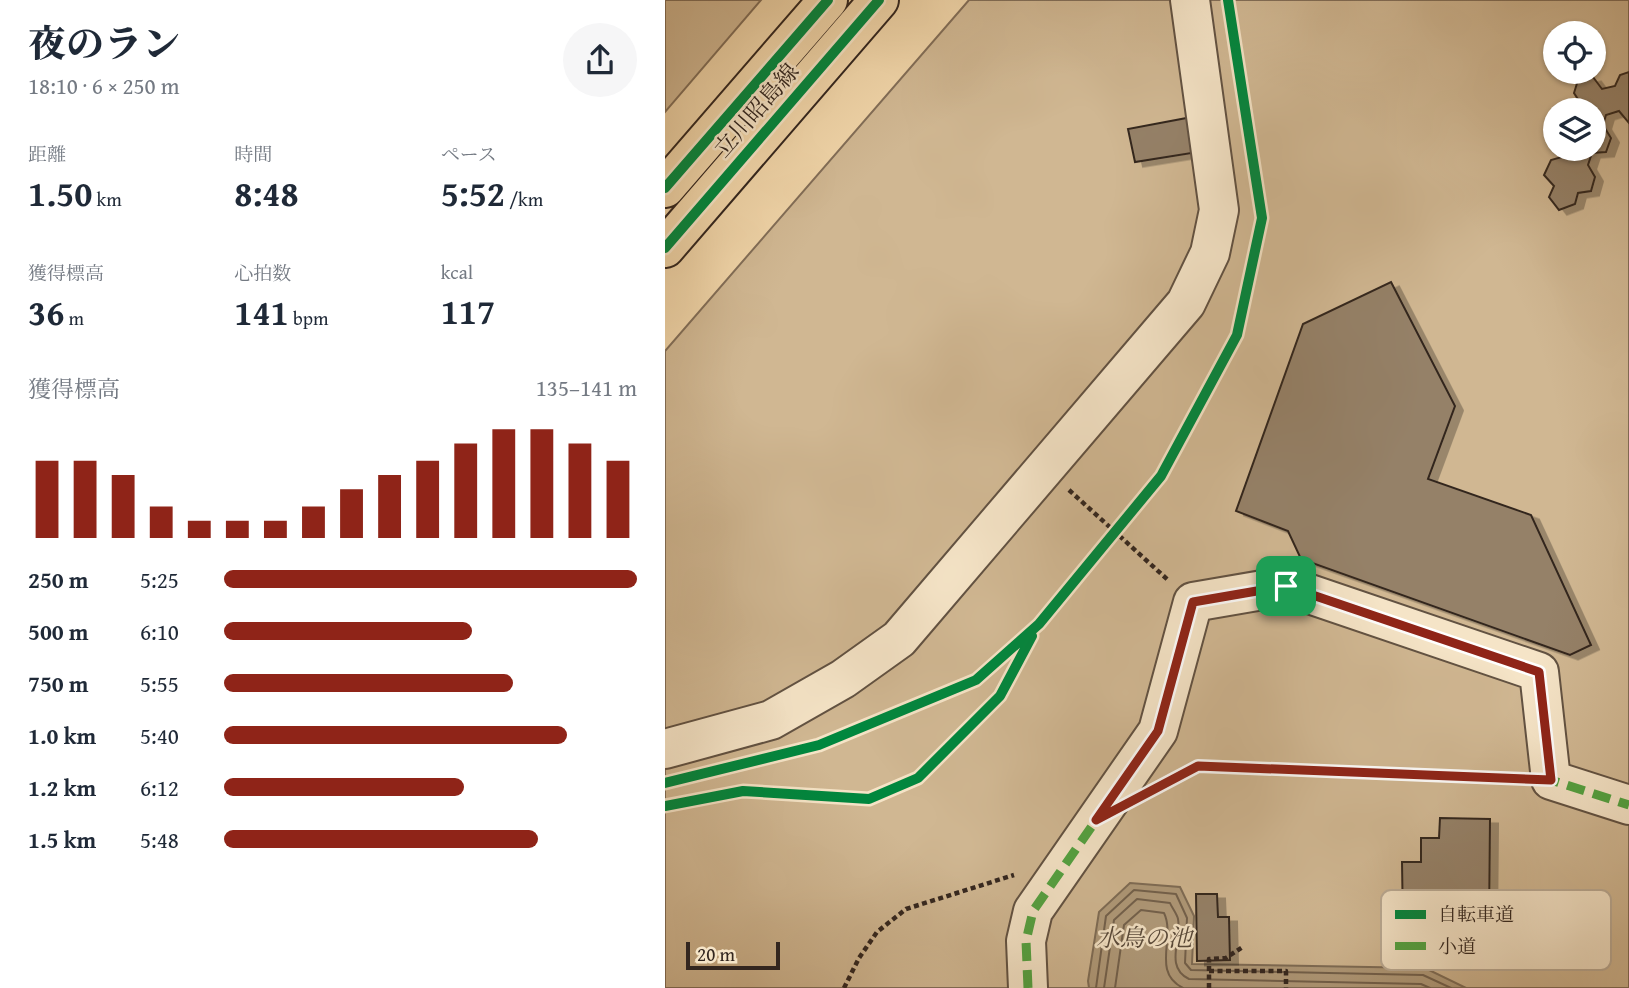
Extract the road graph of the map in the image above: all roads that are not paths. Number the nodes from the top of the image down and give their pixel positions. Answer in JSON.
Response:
{"nodes":[{"id":1,"x":828,"y":0,"type":"edge"},
{"id":2,"x":879,"y":0,"type":"edge"},
{"id":3,"x":1190,"y":0,"type":"edge"},
{"id":4,"x":665,"y":188,"type":"edge"},
{"id":5,"x":665,"y":248,"type":"edge"},
{"id":6,"x":665,"y":749,"type":"edge"},
{"id":7,"x":1629,"y":805,"type":"edge"},
{"id":8,"x":1028,"y":988,"type":"edge"}],
"edges":[{"from":1,"to":4,"type":"main road","name":"立川昭島線"},
{"from":2,"to":5,"type":"main road","name":"立川昭島線"},
{"from":3,"to":6,"type":"street"},
{"from":7,"to":8,"type":"street"}]}
